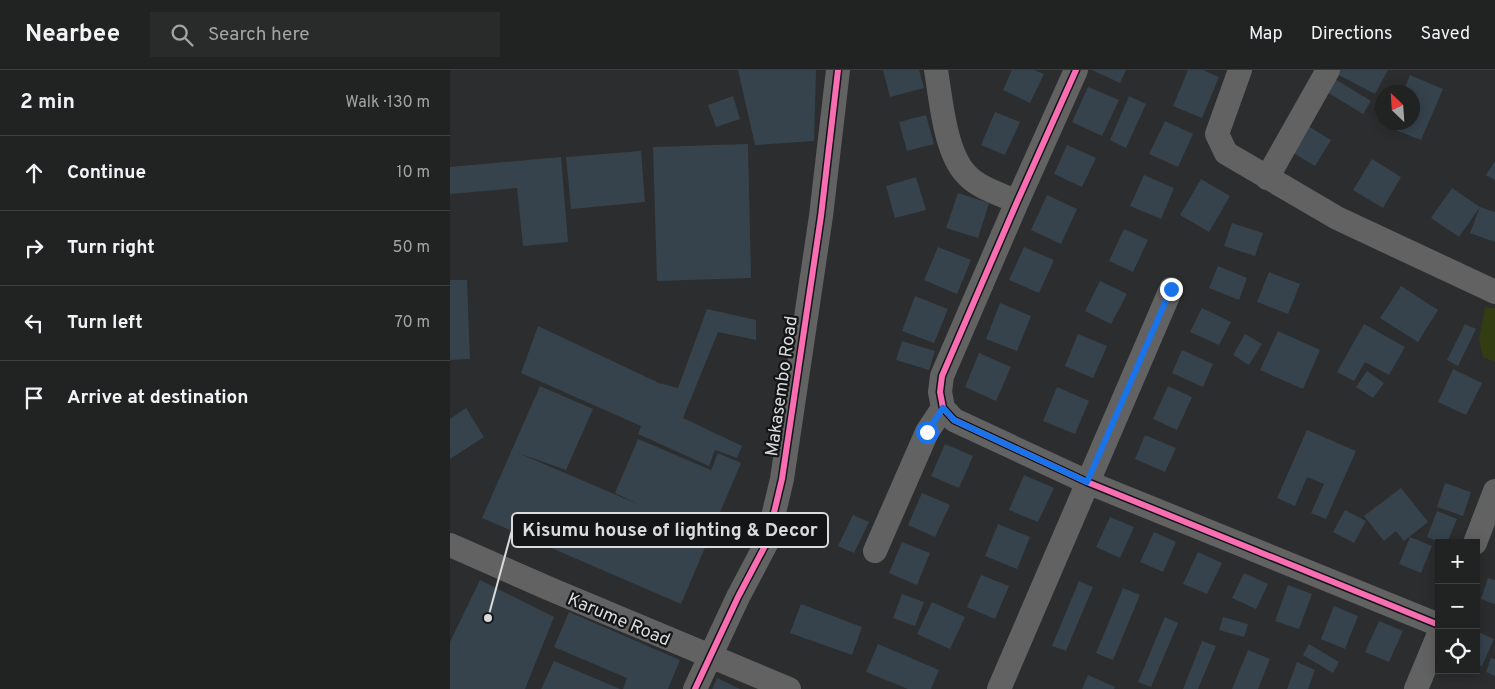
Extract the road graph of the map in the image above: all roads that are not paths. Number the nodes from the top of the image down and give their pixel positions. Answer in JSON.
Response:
{"nodes":[{"id":1,"x":838,"y":70,"type":"edge"},
{"id":2,"x":936,"y":70,"type":"edge"},
{"id":3,"x":1076,"y":70,"type":"edge"},
{"id":4,"x":1240,"y":70,"type":"edge"},
{"id":5,"x":1328,"y":70,"type":"edge"},
{"id":6,"x":1267,"y":178,"type":"junction"},
{"id":7,"x":1017,"y":202,"type":"junction"},
{"id":8,"x":1171,"y":289,"type":"dead end"},
{"id":9,"x":1495,"y":292,"type":"edge"},
{"id":10,"x":943,"y":408,"type":"junction"},
{"id":11,"x":1087,"y":482,"type":"junction"},
{"id":12,"x":1495,"y":491,"type":"edge"},
{"id":13,"x":1477,"y":539,"type":"edge"},
{"id":14,"x":450,"y":545,"type":"edge"},
{"id":15,"x":875,"y":552,"type":"dead end"},
{"id":16,"x":1435,"y":623,"type":"edge"},
{"id":17,"x":1435,"y":644,"type":"edge"},
{"id":18,"x":709,"y":657,"type":"junction"},
{"id":19,"x":694,"y":689,"type":"edge"},
{"id":20,"x":789,"y":689,"type":"edge"},
{"id":21,"x":998,"y":689,"type":"edge"},
{"id":22,"x":1416,"y":689,"type":"edge"}],
"edges":[{"from":1,"to":18,"type":"street","name":"Makasembo Road"},
{"from":2,"to":7,"type":"street"},
{"from":3,"to":7,"type":"street"},
{"from":4,"to":6,"type":"street"},
{"from":5,"to":6,"type":"street"},
{"from":6,"to":9,"type":"street"},
{"from":7,"to":10,"type":"street"},
{"from":8,"to":11,"type":"street"},
{"from":10,"to":11,"type":"street"},
{"from":10,"to":15,"type":"street"},
{"from":11,"to":16,"type":"street"},
{"from":11,"to":21,"type":"street"},
{"from":12,"to":13,"type":"street"},
{"from":14,"to":18,"type":"street","name":"Karume Road"},
{"from":17,"to":22,"type":"street"},
{"from":18,"to":19,"type":"street","name":"Makasembo Road"},
{"from":18,"to":20,"type":"street","name":"Karume Road"}]}
